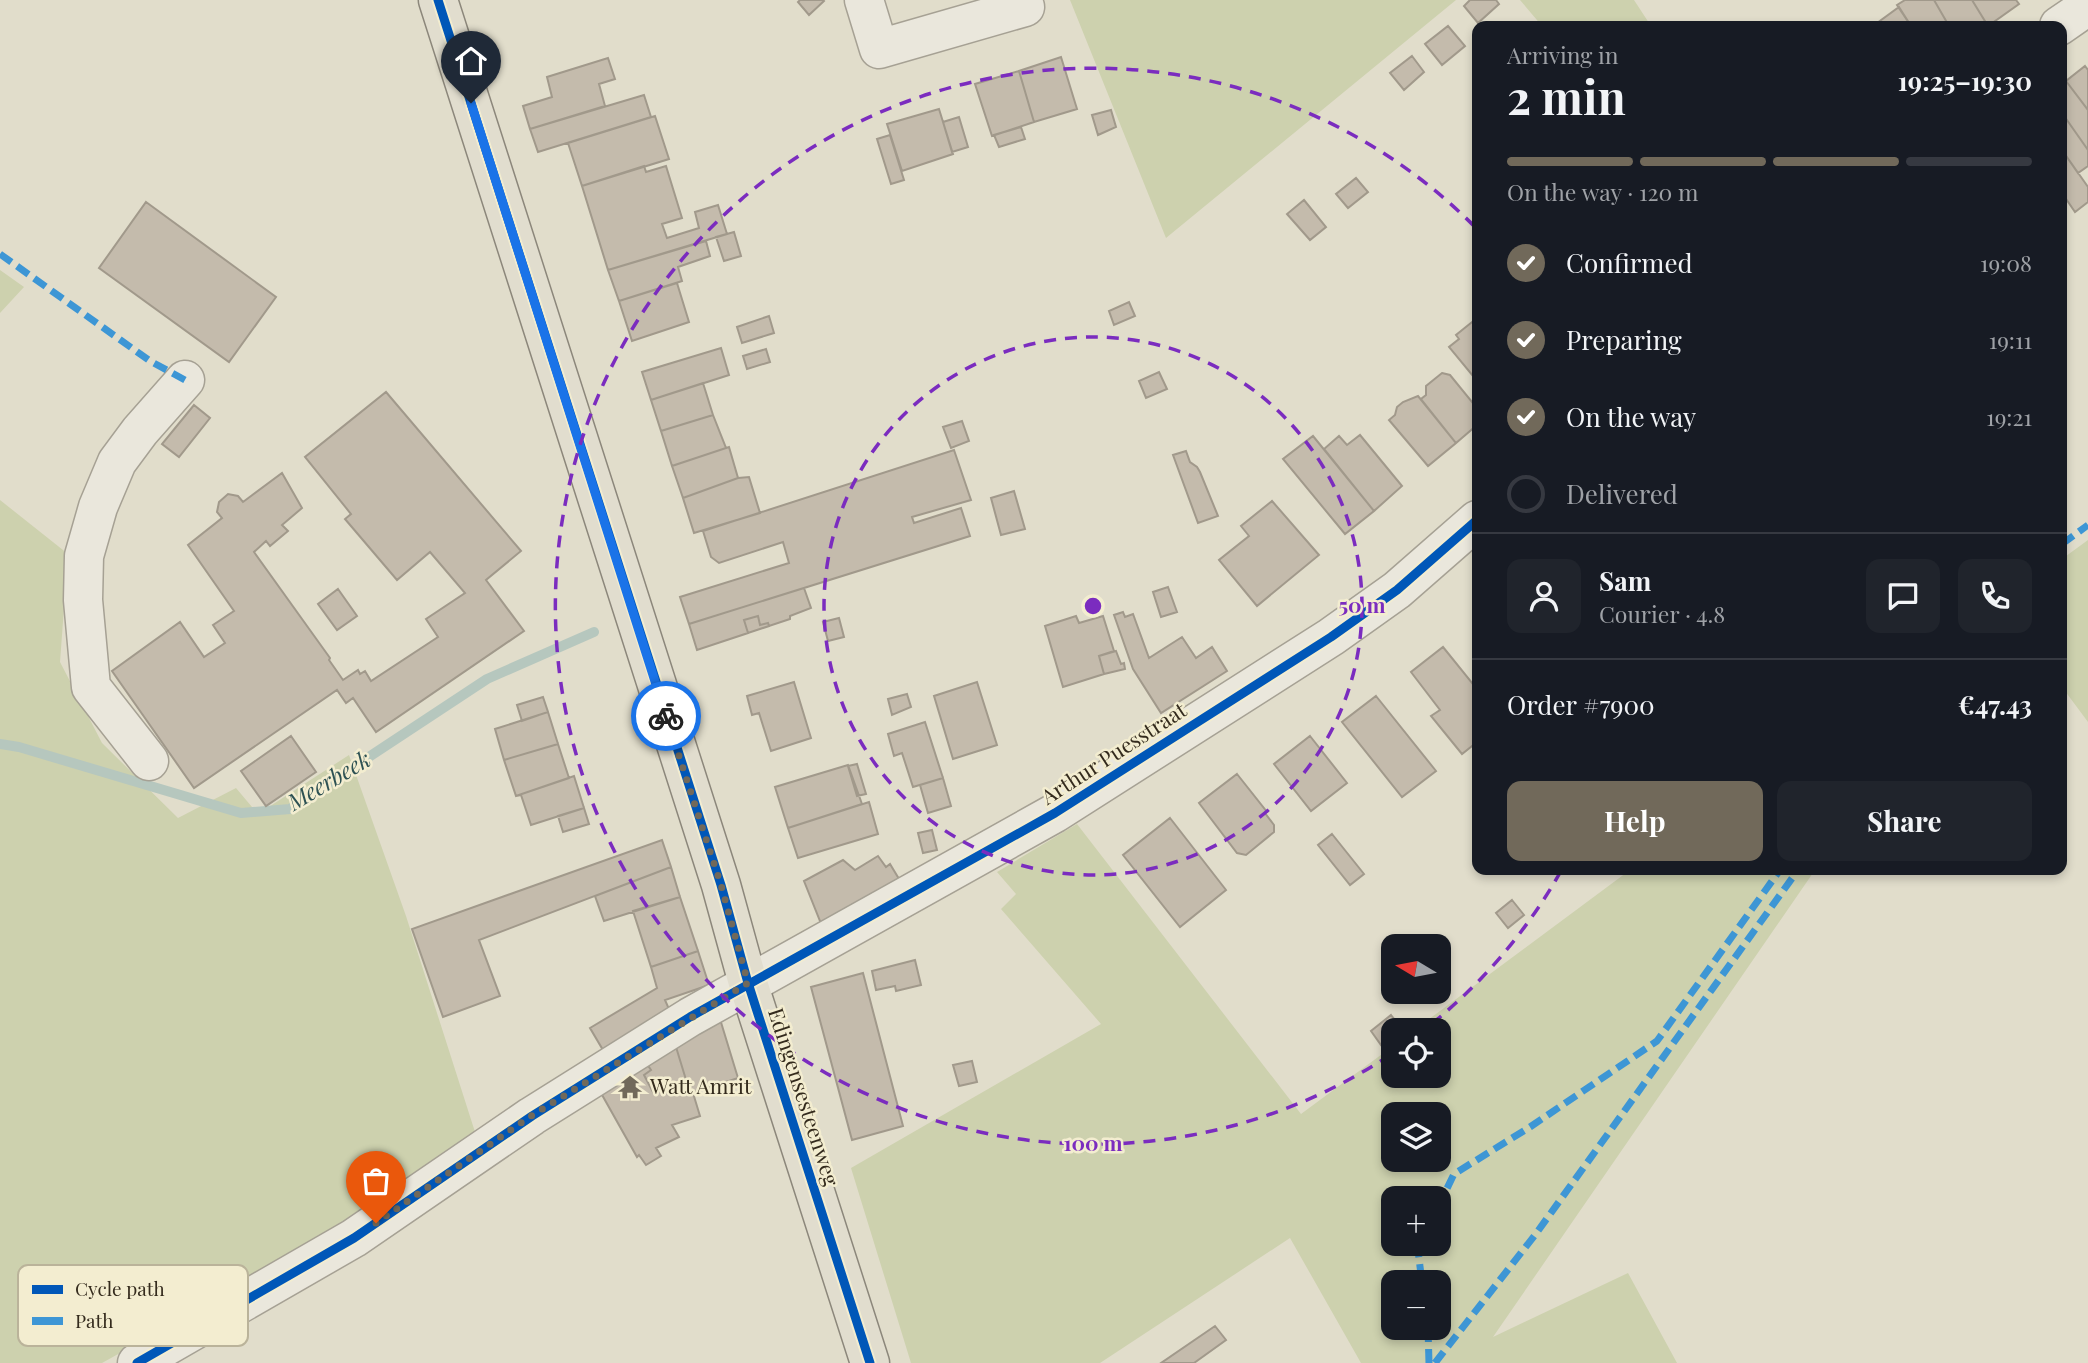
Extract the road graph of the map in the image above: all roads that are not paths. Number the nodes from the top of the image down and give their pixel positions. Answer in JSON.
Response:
{"nodes":[{"id":1,"x":438,"y":0,"type":"edge"},
{"id":2,"x":864,"y":0,"type":"edge"},
{"id":3,"x":2088,"y":6,"type":"edge"},
{"id":4,"x":1025,"y":7,"type":"dead end"},
{"id":5,"x":2066,"y":21,"type":"edge"},
{"id":6,"x":185,"y":380,"type":"dead end"},
{"id":7,"x":1472,"y":524,"type":"edge"},
{"id":8,"x":149,"y":761,"type":"dead end"},
{"id":9,"x":748,"y":983,"type":"junction"},
{"id":10,"x":248,"y":1299,"type":"edge"},
{"id":11,"x":167,"y":1346,"type":"edge"},
{"id":12,"x":137,"y":1363,"type":"edge"},
{"id":13,"x":870,"y":1363,"type":"edge"}],
"edges":[{"from":1,"to":9,"type":"main road","name":"Edingensesteenweg"},
{"from":2,"to":4,"type":"street"},
{"from":3,"to":5,"type":"street"},
{"from":6,"to":8,"type":"street"},
{"from":7,"to":9,"type":"street","name":"Arthur Puesstraat"},
{"from":9,"to":10,"type":"street","name":"Arthur Puesstraat"},
{"from":9,"to":13,"type":"main road","name":"Edingensesteenweg"},
{"from":11,"to":12,"type":"street","name":"Arthur Puesstraat"}]}
